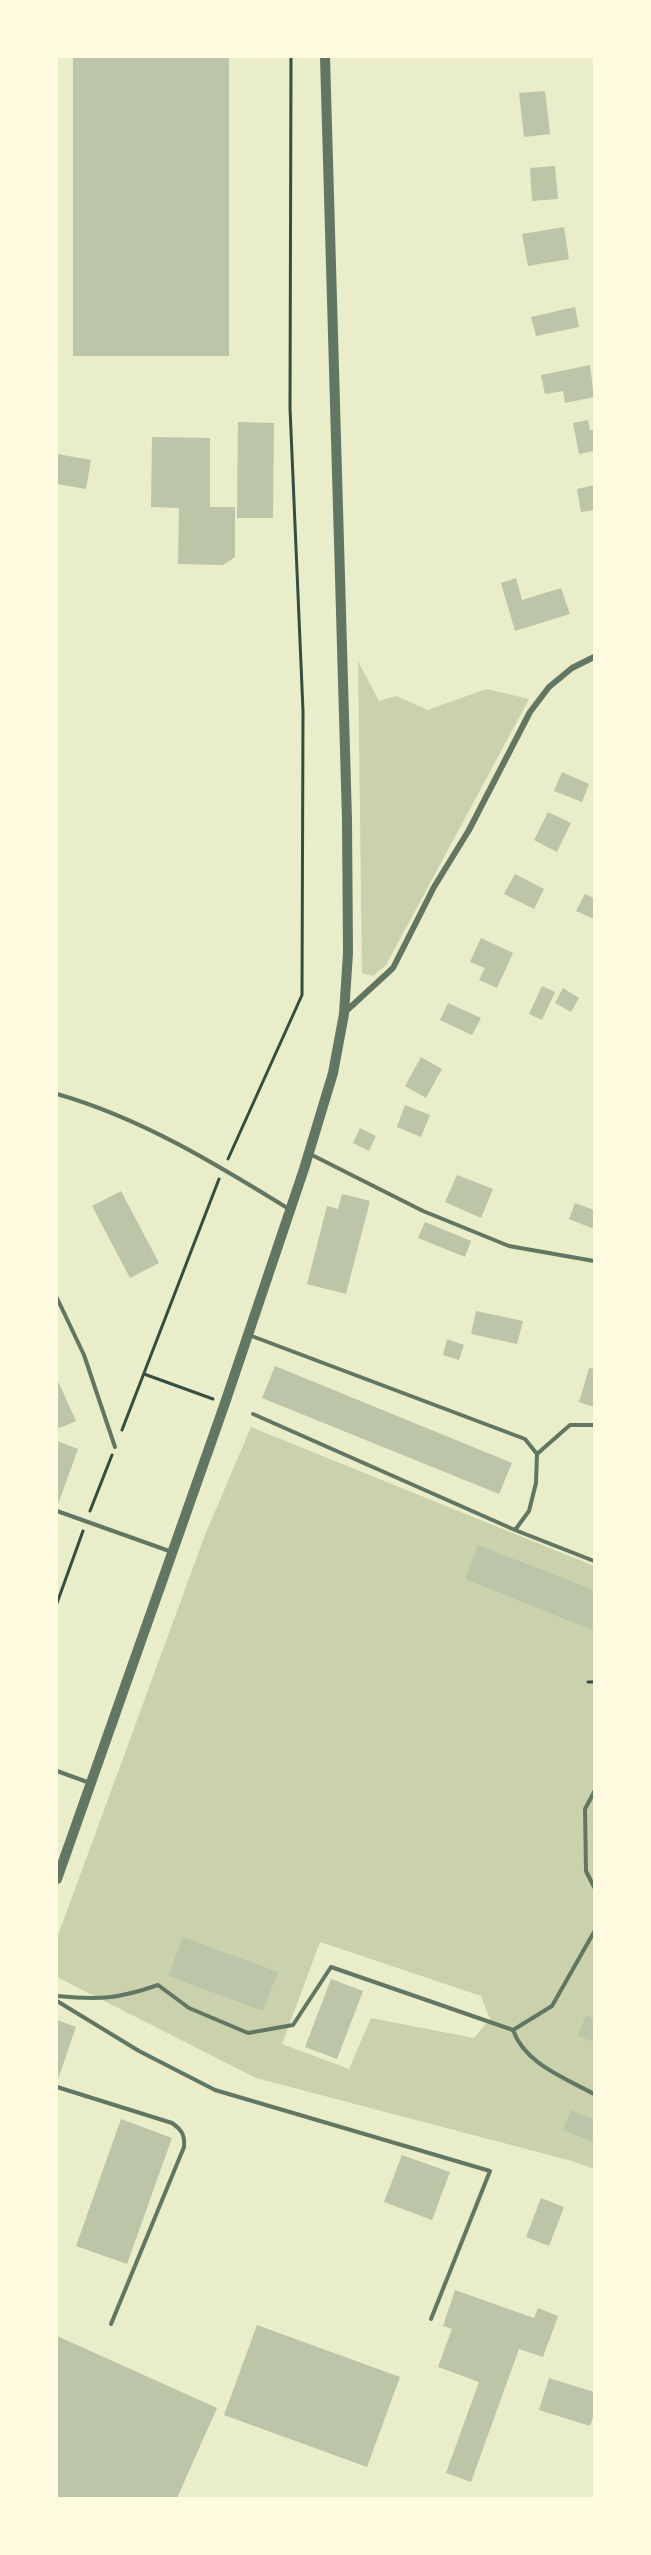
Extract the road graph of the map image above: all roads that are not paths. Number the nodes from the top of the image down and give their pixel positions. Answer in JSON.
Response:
{"nodes":[{"id":1,"x":325,"y":57,"type":"edge"},
{"id":2,"x":594,"y":657,"type":"edge"},
{"id":3,"x":344,"y":1014,"type":"junction"},
{"id":4,"x":57,"y":1094,"type":"edge"},
{"id":5,"x":309,"y":1154,"type":"junction"},
{"id":6,"x":290,"y":1210,"type":"junction"},
{"id":7,"x":594,"y":1261,"type":"edge"},
{"id":8,"x":57,"y":1298,"type":"edge"},
{"id":9,"x":248,"y":1335,"type":"junction"},
{"id":10,"x":253,"y":1414,"type":"dead end"},
{"id":11,"x":594,"y":1425,"type":"edge"},
{"id":12,"x":115,"y":1447,"type":"road end"},
{"id":13,"x":537,"y":1454,"type":"junction"},
{"id":14,"x":57,"y":1511,"type":"edge"},
{"id":15,"x":515,"y":1530,"type":"junction"},
{"id":16,"x":172,"y":1552,"type":"junction"},
{"id":17,"x":594,"y":1561,"type":"edge"},
{"id":18,"x":57,"y":1771,"type":"edge"},
{"id":19,"x":91,"y":1784,"type":"junction"},
{"id":20,"x":594,"y":1792,"type":"edge"},
{"id":21,"x":57,"y":1879,"type":"edge"},
{"id":22,"x":594,"y":1887,"type":"edge"},
{"id":23,"x":594,"y":1932,"type":"edge"},
{"id":24,"x":57,"y":1996,"type":"edge"},
{"id":25,"x":57,"y":2001,"type":"edge"},
{"id":26,"x":513,"y":2030,"type":"junction"},
{"id":27,"x":57,"y":2087,"type":"edge"},
{"id":28,"x":594,"y":2094,"type":"edge"},
{"id":29,"x":431,"y":2319,"type":"dead end"},
{"id":30,"x":111,"y":2324,"type":"dead end"}],
"edges":[{"from":1,"to":3,"type":"street"},
{"from":2,"to":3,"type":"street"},
{"from":3,"to":5,"type":"street"},
{"from":4,"to":6,"type":"lane"},
{"from":5,"to":6,"type":"street"},
{"from":5,"to":7,"type":"lane"},
{"from":6,"to":9,"type":"street"},
{"from":8,"to":12,"type":"lane"},
{"from":9,"to":13,"type":"lane"},
{"from":9,"to":16,"type":"street"},
{"from":10,"to":15,"type":"lane"},
{"from":11,"to":13,"type":"lane"},
{"from":13,"to":15,"type":"lane"},
{"from":14,"to":16,"type":"lane"},
{"from":15,"to":17,"type":"lane"},
{"from":16,"to":19,"type":"street"},
{"from":18,"to":19,"type":"lane"},
{"from":19,"to":21,"type":"street"},
{"from":20,"to":22,"type":"lane"},
{"from":23,"to":26,"type":"lane"},
{"from":24,"to":26,"type":"lane"},
{"from":25,"to":29,"type":"lane"},
{"from":26,"to":28,"type":"lane"},
{"from":27,"to":30,"type":"lane"}]}
